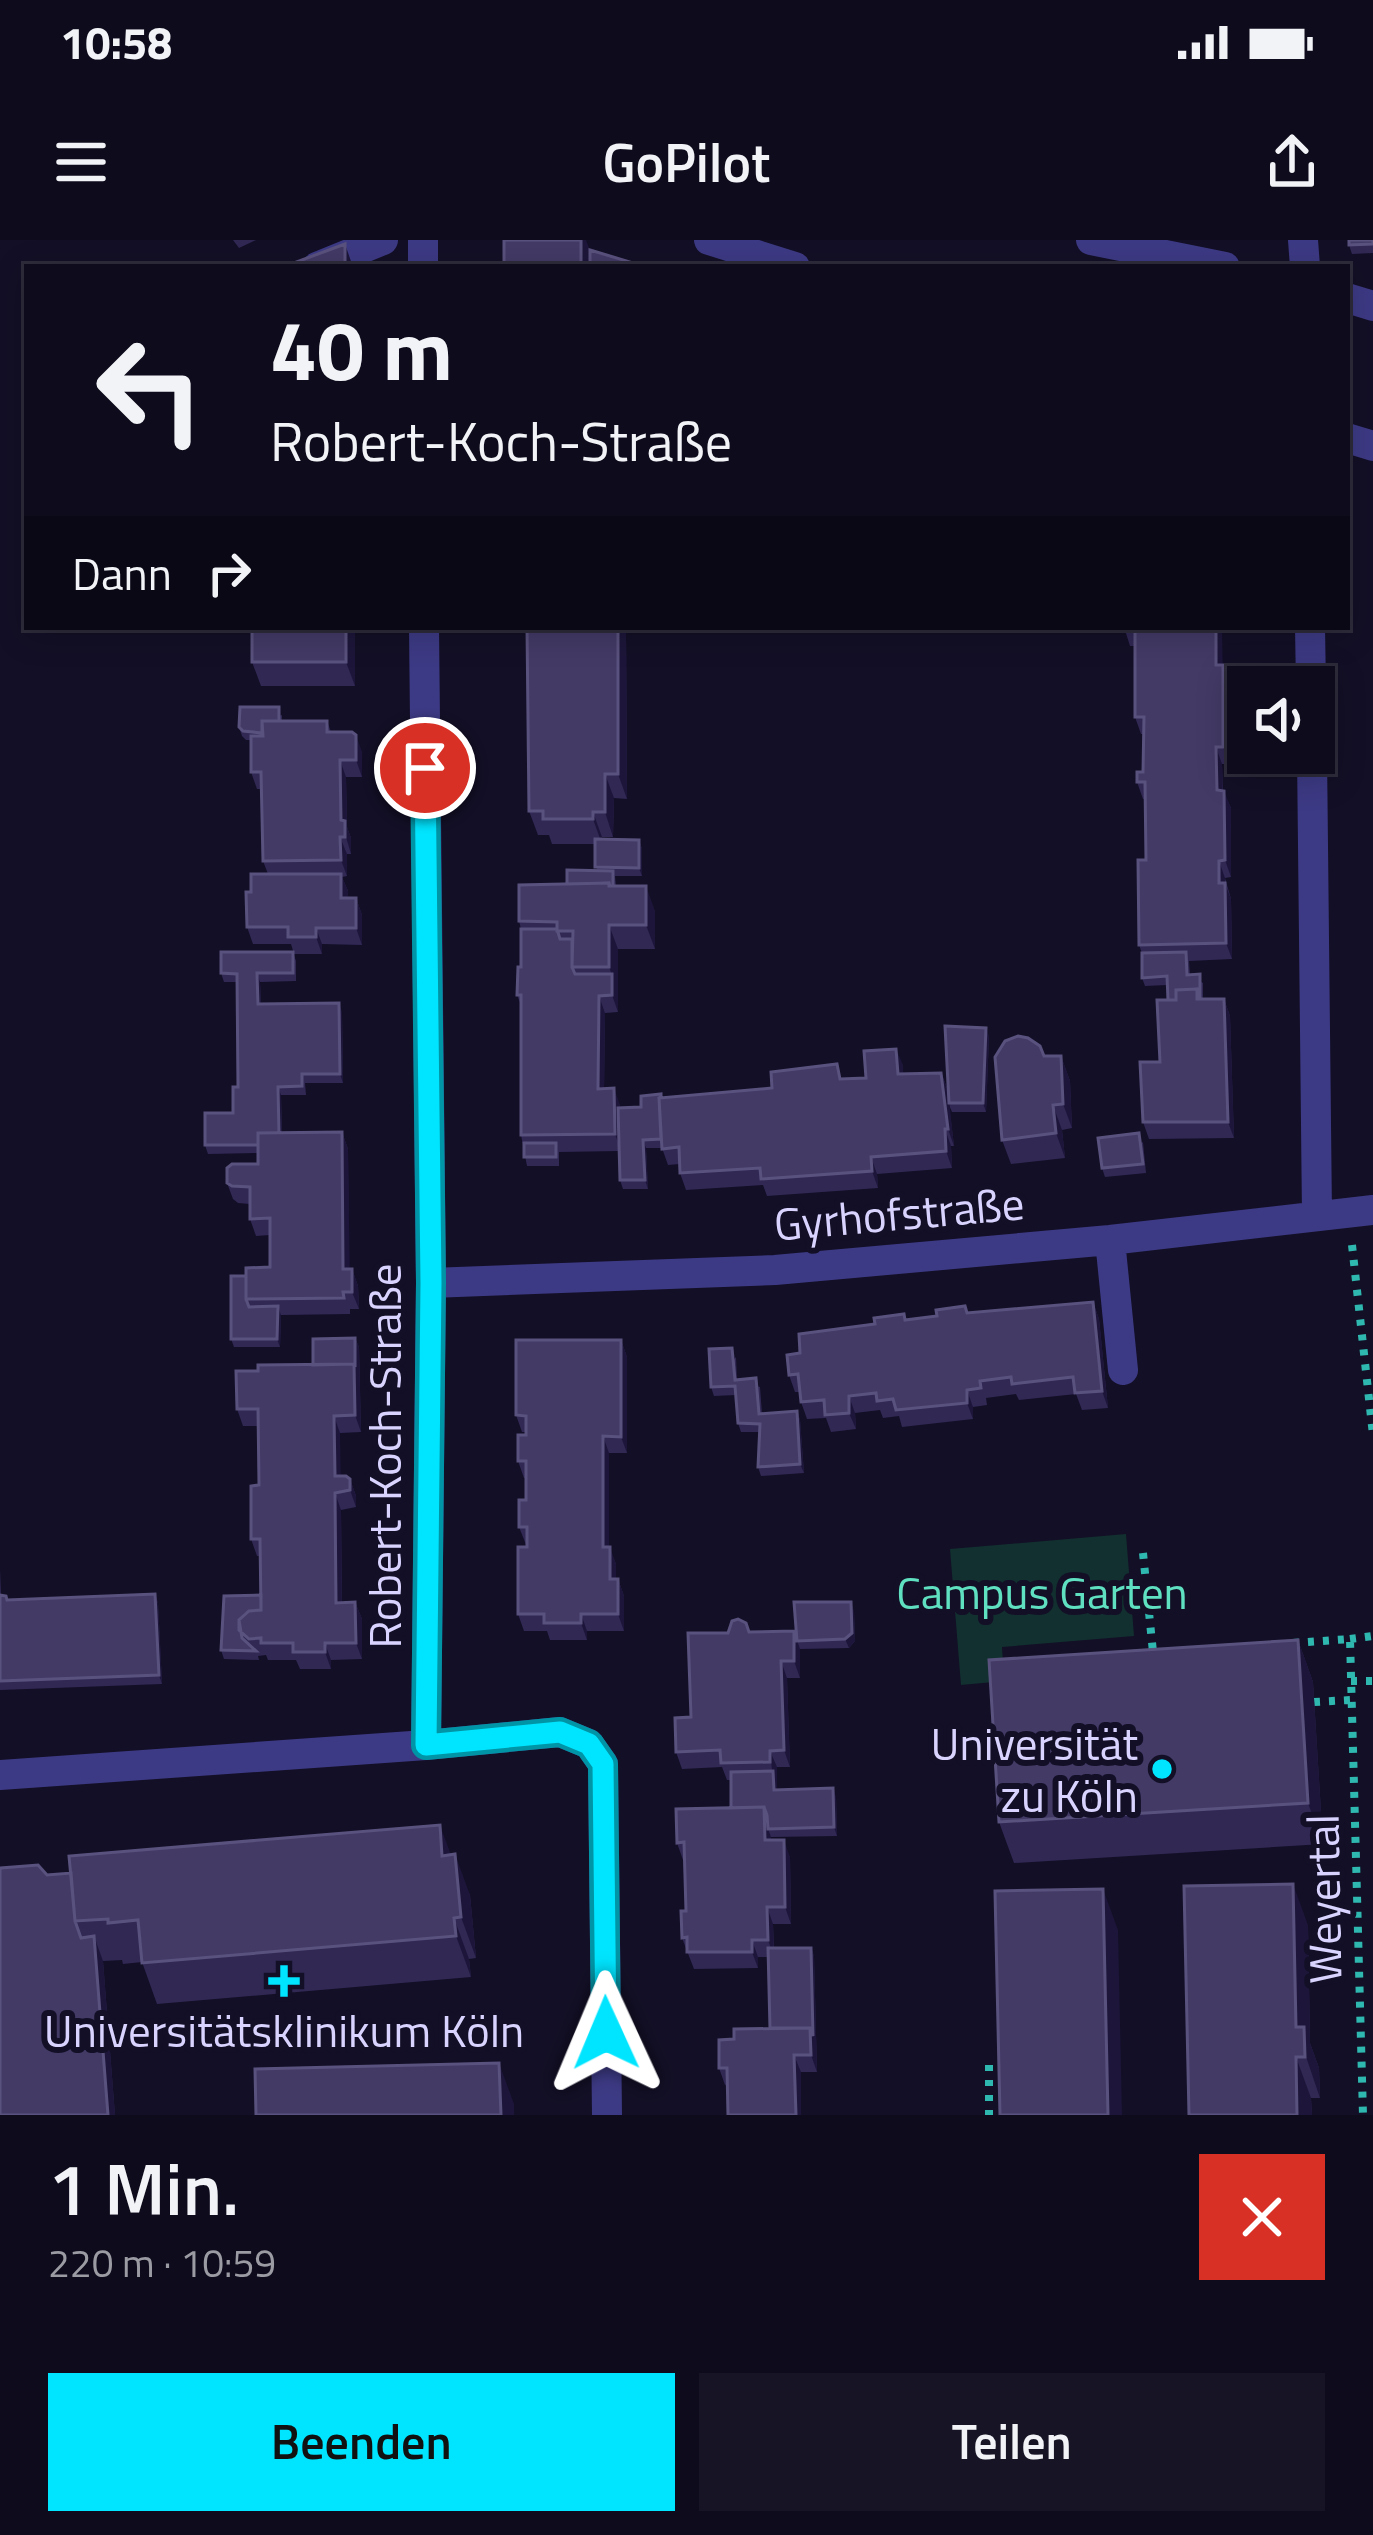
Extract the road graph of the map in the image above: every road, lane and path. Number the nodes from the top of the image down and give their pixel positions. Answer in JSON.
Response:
{"nodes":[{"id":1,"x":383,"y":240,"type":"edge"},
{"id":2,"x":709,"y":240,"type":"edge"},
{"id":3,"x":1091,"y":240,"type":"edge"},
{"id":4,"x":324,"y":264,"type":"edge"},
{"id":5,"x":785,"y":264,"type":"edge"},
{"id":6,"x":1211,"y":264,"type":"edge"},
{"id":7,"x":424,"y":630,"type":"edge"},
{"id":8,"x":1310,"y":630,"type":"edge"},
{"id":9,"x":1311,"y":666,"type":"edge"},
{"id":10,"x":1314,"y":774,"type":"edge"},
{"id":11,"x":1346,"y":1213,"type":"edge"},
{"id":12,"x":1110,"y":1240,"type":"junction"},
{"id":13,"x":431,"y":1283,"type":"junction"},
{"id":14,"x":1123,"y":1370,"type":"dead end"},
{"id":15,"x":1373,"y":1435,"type":"edge"},
{"id":16,"x":1143,"y":1553,"type":"dead end"},
{"id":17,"x":1373,"y":1636,"type":"edge"},
{"id":18,"x":1350,"y":1639,"type":"junction"},
{"id":19,"x":1284,"y":1643,"type":"edge"},
{"id":20,"x":1174,"y":1651,"type":"edge"},
{"id":21,"x":1351,"y":1681,"type":"junction"},
{"id":22,"x":1373,"y":1681,"type":"edge"},
{"id":23,"x":1352,"y":1700,"type":"junction"},
{"id":24,"x":1314,"y":1702,"type":"dead end"},
{"id":25,"x":426,"y":1745,"type":"junction"},
{"id":26,"x":0,"y":1775,"type":"edge"},
{"id":27,"x":989,"y":2066,"type":"dead end"},
{"id":28,"x":607,"y":2115,"type":"edge"},
{"id":29,"x":989,"y":2115,"type":"edge"},
{"id":30,"x":1363,"y":2115,"type":"edge"}],
"edges":[{"from":1,"to":4,"type":"street"},
{"from":2,"to":5,"type":"street"},
{"from":3,"to":6,"type":"street"},
{"from":7,"to":13,"type":"street","name":"Robert-Koch-Straße"},
{"from":8,"to":9,"type":"street"},
{"from":10,"to":11,"type":"street"},
{"from":11,"to":12,"type":"street","name":"Gyrhofstraße"},
{"from":11,"to":15,"type":"path"},
{"from":12,"to":13,"type":"street","name":"Gyrhofstraße"},
{"from":12,"to":14,"type":"street"},
{"from":13,"to":25,"type":"street","name":"Robert-Koch-Straße"},
{"from":16,"to":20,"type":"path"},
{"from":17,"to":18,"type":"path"},
{"from":18,"to":19,"type":"path"},
{"from":18,"to":21,"type":"path","name":"Weyertal"},
{"from":21,"to":22,"type":"path"},
{"from":21,"to":23,"type":"path","name":"Weyertal"},
{"from":23,"to":24,"type":"path"},
{"from":23,"to":30,"type":"path","name":"Weyertal"},
{"from":25,"to":26,"type":"street"},
{"from":25,"to":28,"type":"street"},
{"from":27,"to":29,"type":"path"}]}
